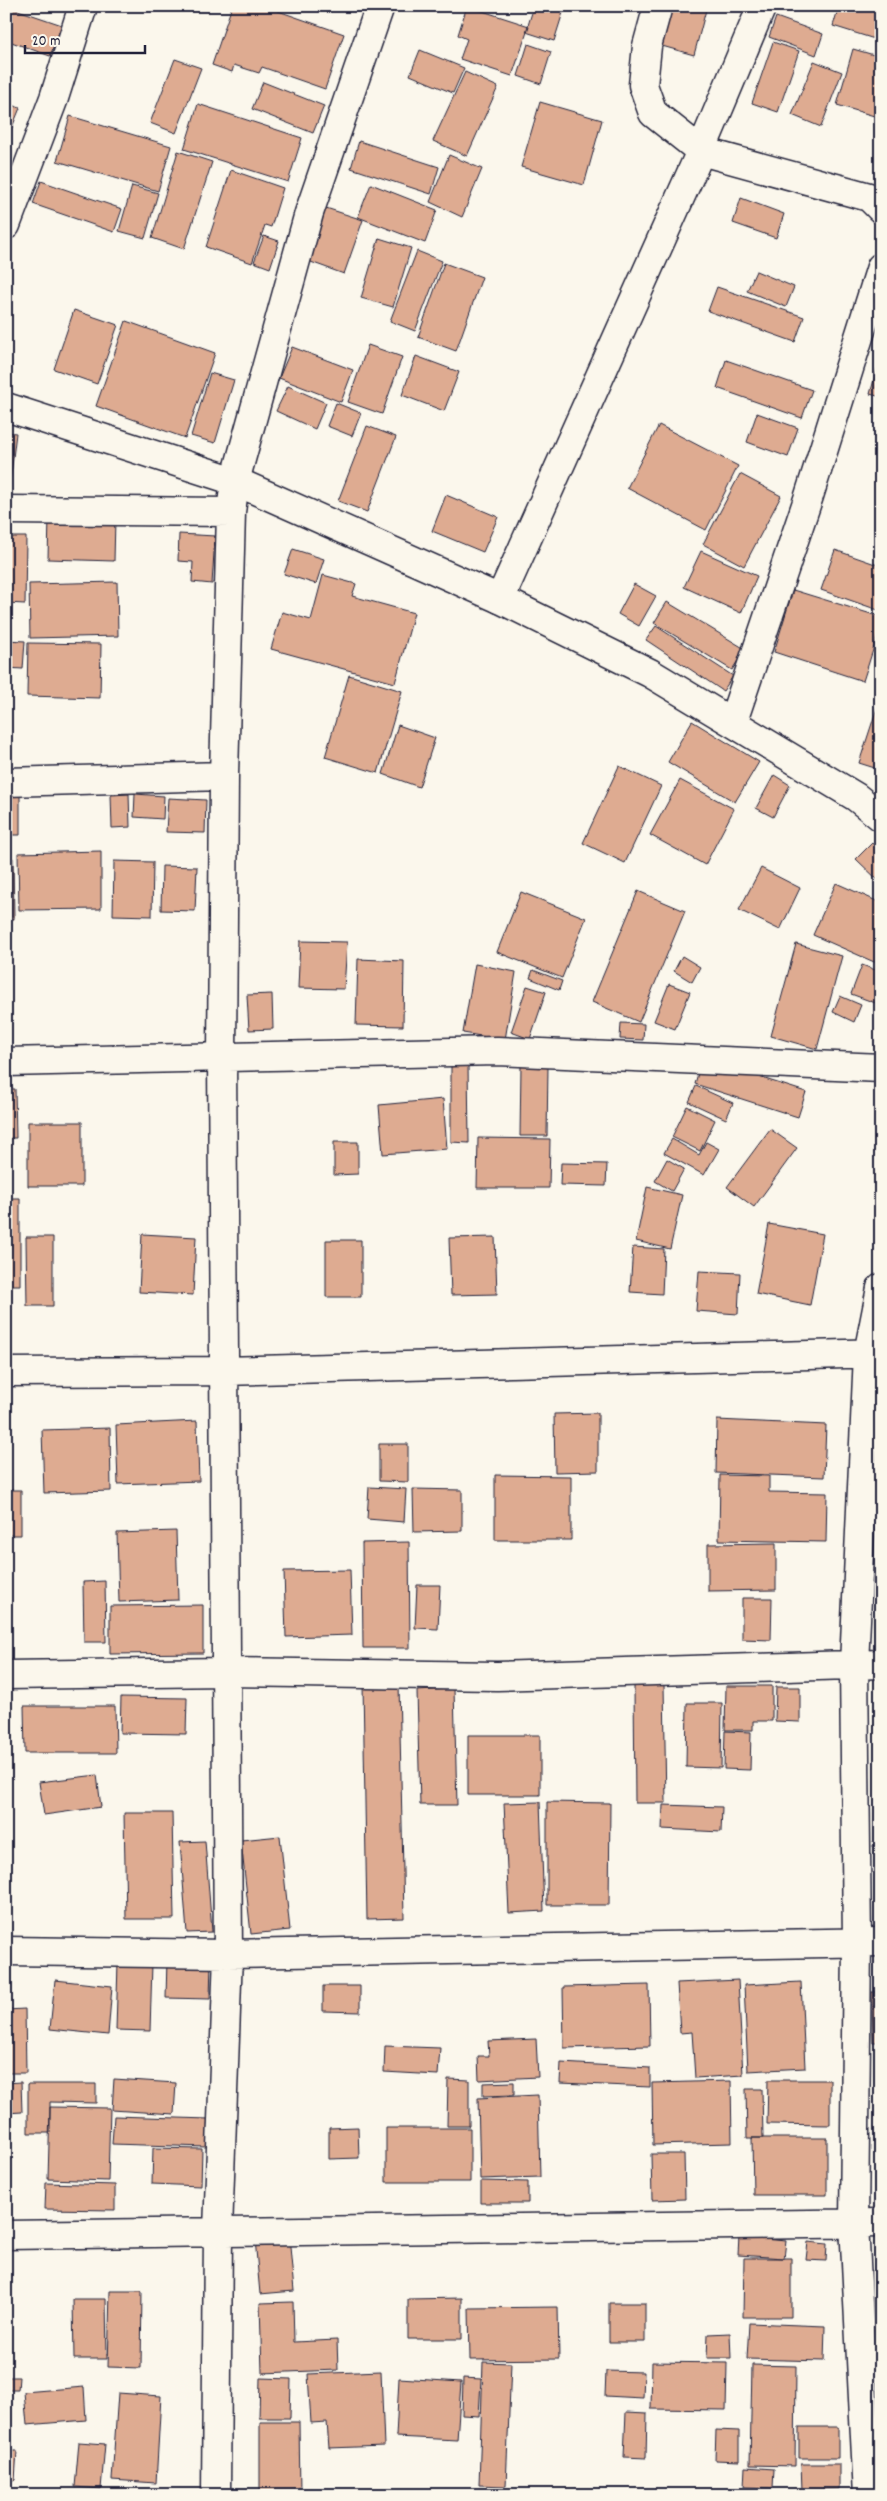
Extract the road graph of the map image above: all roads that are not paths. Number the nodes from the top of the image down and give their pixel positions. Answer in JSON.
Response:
{"nodes":[{"id":1,"x":83,"y":6,"type":"edge"},
{"id":2,"x":380,"y":6,"type":"edge"},
{"id":3,"x":658,"y":6,"type":"edge"},
{"id":4,"x":762,"y":6,"type":"edge"},
{"id":5,"x":701,"y":151,"type":"junction"},
{"id":6,"x":881,"y":209,"type":"edge"},
{"id":7,"x":6,"y":225,"type":"edge"},
{"id":8,"x":881,"y":267,"type":"edge"},
{"id":9,"x":6,"y":408,"type":"edge"},
{"id":10,"x":234,"y":481,"type":"junction"},
{"id":11,"x":6,"y":510,"type":"edge"},
{"id":12,"x":231,"y":512,"type":"junction"},
{"id":13,"x":500,"y":600,"type":"junction"},
{"id":14,"x":733,"y":721,"type":"junction"},
{"id":15,"x":224,"y":776,"type":"junction"},
{"id":16,"x":6,"y":782,"type":"edge"},
{"id":17,"x":881,"y":817,"type":"edge"},
{"id":18,"x":222,"y":1057,"type":"junction"},
{"id":19,"x":6,"y":1062,"type":"edge"},
{"id":20,"x":881,"y":1068,"type":"edge"},
{"id":21,"x":881,"y":1288,"type":"edge"},
{"id":22,"x":874,"y":1353,"type":"edge"},
{"id":23,"x":223,"y":1371,"type":"junction"},
{"id":24,"x":6,"y":1372,"type":"edge"},
{"id":25,"x":868,"y":1665,"type":"edge"},
{"id":26,"x":226,"y":1672,"type":"junction"},
{"id":27,"x":6,"y":1675,"type":"edge"},
{"id":28,"x":869,"y":1943,"type":"edge"},
{"id":29,"x":6,"y":1952,"type":"edge"},
{"id":30,"x":228,"y":1954,"type":"junction"},
{"id":31,"x":881,"y":2223,"type":"edge"},
{"id":32,"x":854,"y":2224,"type":"junction"},
{"id":33,"x":218,"y":2231,"type":"junction"},
{"id":34,"x":6,"y":2235,"type":"edge"},
{"id":35,"x":216,"y":2495,"type":"edge"},
{"id":36,"x":868,"y":2495,"type":"edge"}],
"edges":[{"from":1,"to":7,"type":"street"},
{"from":2,"to":10,"type":"street"},
{"from":3,"to":5,"type":"street"},
{"from":4,"to":5,"type":"street"},
{"from":5,"to":6,"type":"street"},
{"from":5,"to":13,"type":"street"},
{"from":8,"to":14,"type":"street"},
{"from":9,"to":10,"type":"street"},
{"from":10,"to":12,"type":"street"},
{"from":10,"to":13,"type":"street"},
{"from":11,"to":12,"type":"street"},
{"from":12,"to":15,"type":"street"},
{"from":13,"to":14,"type":"street"},
{"from":14,"to":17,"type":"street"},
{"from":15,"to":16,"type":"street"},
{"from":15,"to":18,"type":"street"},
{"from":18,"to":19,"type":"street"},
{"from":18,"to":20,"type":"street"},
{"from":18,"to":23,"type":"street"},
{"from":21,"to":22,"type":"street"},
{"from":22,"to":23,"type":"street"},
{"from":22,"to":25,"type":"street"},
{"from":23,"to":24,"type":"street"},
{"from":23,"to":26,"type":"street"},
{"from":25,"to":26,"type":"street"},
{"from":25,"to":28,"type":"street"},
{"from":26,"to":27,"type":"street"},
{"from":26,"to":30,"type":"street"},
{"from":28,"to":30,"type":"street"},
{"from":28,"to":32,"type":"street"},
{"from":29,"to":30,"type":"street"},
{"from":30,"to":33,"type":"street"},
{"from":31,"to":32,"type":"street"},
{"from":32,"to":33,"type":"street"},
{"from":32,"to":36,"type":"street"},
{"from":33,"to":34,"type":"street"},
{"from":33,"to":35,"type":"street"}]}
